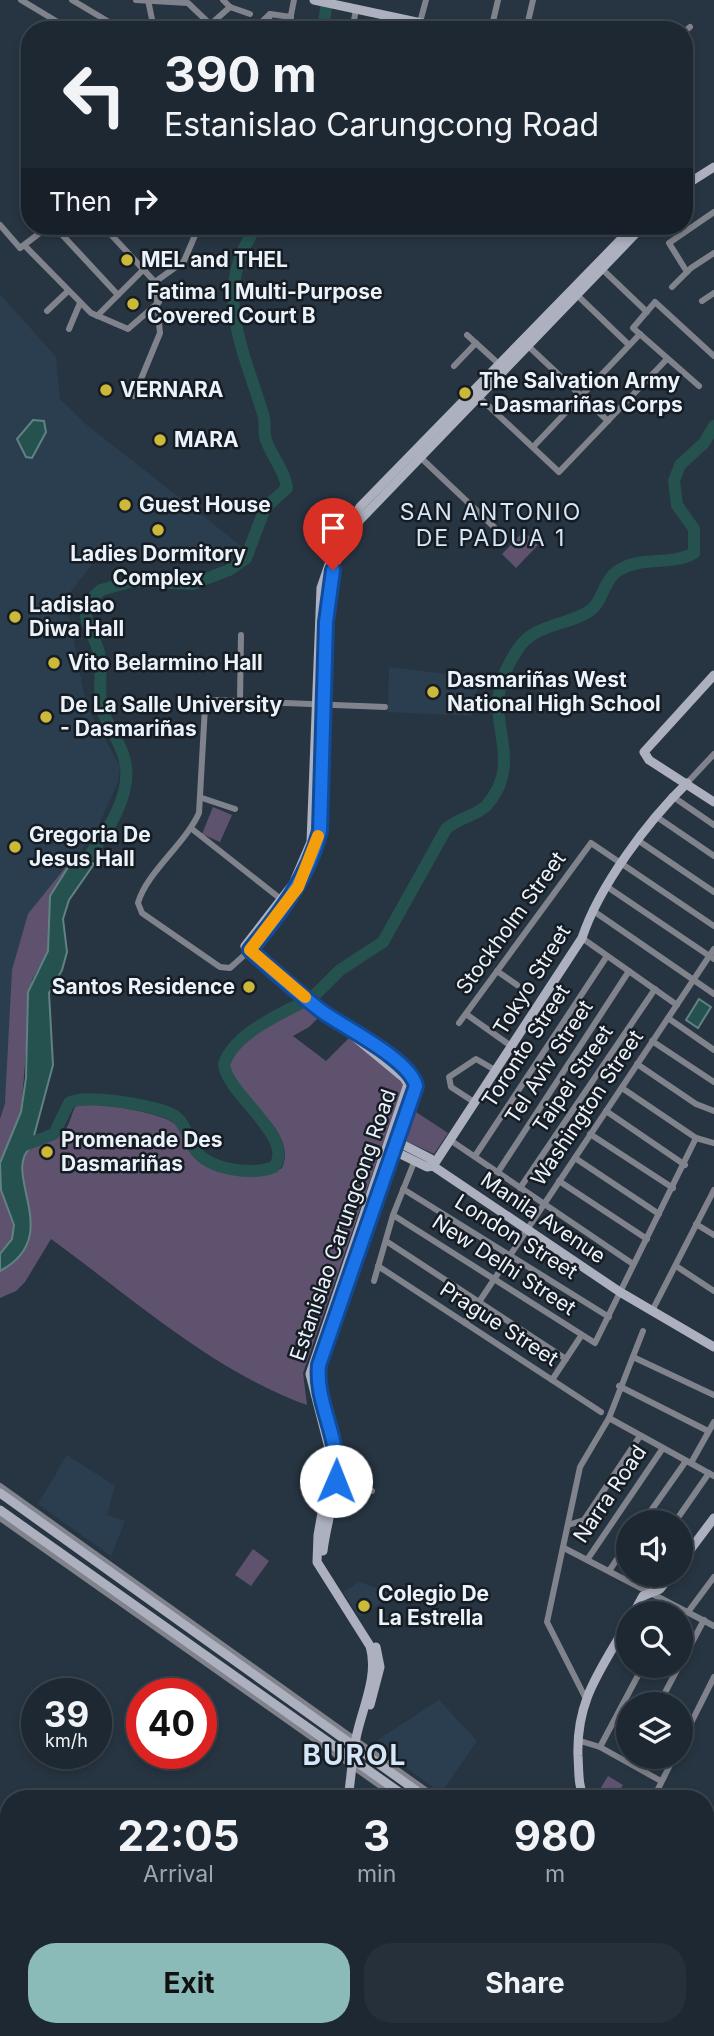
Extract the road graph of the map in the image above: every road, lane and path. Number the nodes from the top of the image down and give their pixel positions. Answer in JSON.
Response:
{"nodes":[{"id":1,"x":21,"y":0,"type":"edge"},
{"id":2,"x":39,"y":0,"type":"edge"},
{"id":3,"x":72,"y":0,"type":"edge"},
{"id":4,"x":136,"y":0,"type":"edge"},
{"id":5,"x":223,"y":0,"type":"edge"},
{"id":6,"x":294,"y":0,"type":"edge"},
{"id":7,"x":314,"y":0,"type":"edge"},
{"id":8,"x":426,"y":0,"type":"edge"},
{"id":9,"x":498,"y":0,"type":"edge"},
{"id":10,"x":533,"y":0,"type":"edge"},
{"id":11,"x":148,"y":1,"type":"edge"},
{"id":12,"x":31,"y":6,"type":"junction"},
{"id":13,"x":230,"y":7,"type":"junction"},
{"id":14,"x":356,"y":9,"type":"junction"},
{"id":15,"x":270,"y":14,"type":"junction"},
{"id":16,"x":250,"y":15,"type":"dead end"},
{"id":17,"x":291,"y":17,"type":"junction"},
{"id":18,"x":56,"y":21,"type":"edge"},
{"id":19,"x":107,"y":21,"type":"edge"},
{"id":20,"x":153,"y":21,"type":"edge"},
{"id":21,"x":203,"y":21,"type":"edge"},
{"id":22,"x":215,"y":21,"type":"edge"},
{"id":23,"x":263,"y":21,"type":"edge"},
{"id":24,"x":269,"y":21,"type":"edge"},
{"id":25,"x":290,"y":21,"type":"edge"},
{"id":26,"x":354,"y":21,"type":"edge"},
{"id":27,"x":416,"y":21,"type":"edge"},
{"id":28,"x":421,"y":21,"type":"edge"},
{"id":29,"x":493,"y":21,"type":"edge"},
{"id":30,"x":528,"y":21,"type":"edge"},
{"id":31,"x":713,"y":165,"type":"edge"},
{"id":32,"x":693,"y":175,"type":"edge"},
{"id":33,"x":693,"y":179,"type":"edge"},
{"id":34,"x":714,"y":212,"type":"edge"},
{"id":35,"x":0,"y":225,"type":"edge"},
{"id":36,"x":693,"y":226,"type":"edge"},
{"id":37,"x":40,"y":235,"type":"edge"},
{"id":38,"x":60,"y":235,"type":"edge"},
{"id":39,"x":112,"y":235,"type":"edge"},
{"id":40,"x":195,"y":235,"type":"edge"},
{"id":41,"x":626,"y":235,"type":"edge"},
{"id":42,"x":634,"y":235,"type":"edge"},
{"id":43,"x":681,"y":235,"type":"edge"},
{"id":44,"x":26,"y":247,"type":"junction"},
{"id":45,"x":714,"y":253,"type":"edge"},
{"id":46,"x":144,"y":269,"type":"junction"},
{"id":47,"x":602,"y":269,"type":"junction"},
{"id":48,"x":687,"y":272,"type":"junction"},
{"id":49,"x":155,"y":282,"type":"junction"},
{"id":50,"x":672,"y":287,"type":"dead end"},
{"id":51,"x":68,"y":291,"type":"junction"},
{"id":52,"x":714,"y":293,"type":"edge"},
{"id":53,"x":118,"y":295,"type":"junction"},
{"id":54,"x":578,"y":295,"type":"junction"},
{"id":55,"x":159,"y":302,"type":"junction"},
{"id":56,"x":702,"y":302,"type":"dead end"},
{"id":57,"x":80,"y":303,"type":"junction"},
{"id":58,"x":47,"y":311,"type":"dead end"},
{"id":59,"x":647,"y":312,"type":"junction"},
{"id":60,"x":97,"y":316,"type":"junction"},
{"id":61,"x":69,"y":328,"type":"dead end"},
{"id":62,"x":640,"y":334,"type":"junction"},
{"id":63,"x":467,"y":335,"type":"dead end"},
{"id":64,"x":476,"y":342,"type":"junction"},
{"id":65,"x":526,"y":344,"type":"junction"},
{"id":66,"x":629,"y":345,"type":"junction"},
{"id":67,"x":714,"y":356,"type":"edge"},
{"id":68,"x":667,"y":359,"type":"junction"},
{"id":69,"x":500,"y":365,"type":"junction"},
{"id":70,"x":454,"y":366,"type":"dead end"},
{"id":71,"x":699,"y":386,"type":"dead end"},
{"id":72,"x":134,"y":396,"type":"dead end"},
{"id":73,"x":581,"y":396,"type":"junction"},
{"id":74,"x":480,"y":398,"type":"junction"},
{"id":75,"x":608,"y":421,"type":"junction"},
{"id":76,"x":533,"y":447,"type":"junction"},
{"id":77,"x":418,"y":456,"type":"junction"},
{"id":78,"x":494,"y":527,"type":"dead end"},
{"id":79,"x":241,"y":635,"type":"dead end"},
{"id":80,"x":714,"y":675,"type":"edge"},
{"id":81,"x":240,"y":700,"type":"junction"},
{"id":82,"x":321,"y":703,"type":"junction"},
{"id":83,"x":385,"y":706,"type":"dead end"},
{"id":84,"x":714,"y":754,"type":"edge"},
{"id":85,"x":687,"y":783,"type":"junction"},
{"id":86,"x":672,"y":796,"type":"junction"},
{"id":87,"x":202,"y":798,"type":"junction"},
{"id":88,"x":714,"y":802,"type":"edge"},
{"id":89,"x":235,"y":809,"type":"dead end"},
{"id":90,"x":657,"y":817,"type":"junction"},
{"id":91,"x":714,"y":825,"type":"edge"},
{"id":92,"x":192,"y":829,"type":"junction"},
{"id":93,"x":639,"y":841,"type":"junction"},
{"id":94,"x":714,"y":856,"type":"edge"},
{"id":95,"x":622,"y":864,"type":"junction"},
{"id":96,"x":606,"y":886,"type":"junction"},
{"id":97,"x":714,"y":892,"type":"edge"},
{"id":98,"x":282,"y":900,"type":"junction"},
{"id":99,"x":591,"y":909,"type":"junction"},
{"id":100,"x":714,"y":926,"type":"edge"},
{"id":101,"x":582,"y":938,"type":"junction"},
{"id":102,"x":248,"y":948,"type":"junction"},
{"id":103,"x":712,"y":954,"type":"edge"},
{"id":104,"x":607,"y":956,"type":"junction"},
{"id":105,"x":497,"y":971,"type":"junction"},
{"id":106,"x":629,"y":971,"type":"junction"},
{"id":107,"x":693,"y":980,"type":"junction"},
{"id":108,"x":517,"y":985,"type":"dead end"},
{"id":109,"x":655,"y":989,"type":"junction"},
{"id":110,"x":714,"y":994,"type":"edge"},
{"id":111,"x":677,"y":1005,"type":"junction"},
{"id":112,"x":466,"y":1014,"type":"junction"},
{"id":113,"x":668,"y":1018,"type":"junction"},
{"id":114,"x":459,"y":1023,"type":"dead end"},
{"id":115,"x":652,"y":1041,"type":"junction"},
{"id":116,"x":511,"y":1046,"type":"junction"},
{"id":117,"x":714,"y":1050,"type":"edge"},
{"id":118,"x":637,"y":1065,"type":"junction"},
{"id":119,"x":495,"y":1070,"type":"junction"},
{"id":120,"x":714,"y":1082,"type":"edge"},
{"id":121,"x":622,"y":1088,"type":"junction"},
{"id":122,"x":474,"y":1102,"type":"junction"},
{"id":123,"x":606,"y":1111,"type":"junction"},
{"id":124,"x":714,"y":1111,"type":"edge"},
{"id":125,"x":590,"y":1134,"type":"junction"},
{"id":126,"x":696,"y":1138,"type":"junction"},
{"id":127,"x":450,"y":1140,"type":"junction"},
{"id":128,"x":714,"y":1143,"type":"edge"},
{"id":129,"x":392,"y":1145,"type":"junction"},
{"id":130,"x":417,"y":1156,"type":"junction"},
{"id":131,"x":475,"y":1156,"type":"junction"},
{"id":132,"x":575,"y":1158,"type":"junction"},
{"id":133,"x":685,"y":1165,"type":"junction"},
{"id":134,"x":433,"y":1166,"type":"junction"},
{"id":135,"x":498,"y":1172,"type":"junction"},
{"id":136,"x":559,"y":1181,"type":"junction"},
{"id":137,"x":520,"y":1188,"type":"junction"},
{"id":138,"x":673,"y":1188,"type":"junction"},
{"id":139,"x":403,"y":1189,"type":"junction"},
{"id":140,"x":714,"y":1190,"type":"edge"},
{"id":141,"x":544,"y":1204,"type":"junction"},
{"id":142,"x":659,"y":1214,"type":"junction"},
{"id":143,"x":393,"y":1215,"type":"junction"},
{"id":144,"x":696,"y":1224,"type":"junction"},
{"id":145,"x":527,"y":1228,"type":"junction"},
{"id":146,"x":714,"y":1236,"type":"edge"},
{"id":147,"x":647,"y":1239,"type":"junction"},
{"id":148,"x":386,"y":1241,"type":"junction"},
{"id":149,"x":510,"y":1254,"type":"junction"},
{"id":150,"x":633,"y":1265,"type":"junction"},
{"id":151,"x":378,"y":1266,"type":"junction"},
{"id":152,"x":676,"y":1266,"type":"junction"},
{"id":153,"x":494,"y":1278,"type":"junction"},
{"id":154,"x":374,"y":1281,"type":"dead end"},
{"id":155,"x":714,"y":1290,"type":"edge"},
{"id":156,"x":620,"y":1292,"type":"junction"},
{"id":157,"x":478,"y":1302,"type":"junction"},
{"id":158,"x":653,"y":1309,"type":"junction"},
{"id":159,"x":609,"y":1317,"type":"junction"},
{"id":160,"x":465,"y":1322,"type":"junction"},
{"id":161,"x":643,"y":1331,"type":"dead end"},
{"id":162,"x":581,"y":1336,"type":"junction"},
{"id":163,"x":714,"y":1347,"type":"edge"},
{"id":164,"x":633,"y":1357,"type":"junction"},
{"id":165,"x":566,"y":1359,"type":"junction"},
{"id":166,"x":552,"y":1380,"type":"junction"},
{"id":167,"x":619,"y":1386,"type":"junction"},
{"id":168,"x":714,"y":1395,"type":"edge"},
{"id":169,"x":601,"y":1412,"type":"dead end"},
{"id":170,"x":609,"y":1418,"type":"junction"},
{"id":171,"x":714,"y":1422,"type":"edge"},
{"id":172,"x":708,"y":1431,"type":"junction"},
{"id":173,"x":640,"y":1436,"type":"junction"},
{"id":174,"x":663,"y":1448,"type":"junction"},
{"id":175,"x":688,"y":1462,"type":"junction"},
{"id":176,"x":712,"y":1475,"type":"edge"},
{"id":177,"x":332,"y":1480,"type":"junction"},
{"id":178,"x":0,"y":1486,"type":"edge"},
{"id":179,"x":372,"y":1491,"type":"dead end"},
{"id":180,"x":0,"y":1493,"type":"edge"},
{"id":181,"x":0,"y":1510,"type":"edge"},
{"id":182,"x":652,"y":1510,"type":"edge"},
{"id":183,"x":685,"y":1510,"type":"edge"},
{"id":184,"x":0,"y":1518,"type":"edge"},
{"id":185,"x":714,"y":1518,"type":"edge"},
{"id":186,"x":568,"y":1525,"type":"junction"},
{"id":187,"x":693,"y":1546,"type":"edge"},
{"id":188,"x":564,"y":1548,"type":"junction"},
{"id":189,"x":587,"y":1560,"type":"junction"},
{"id":190,"x":616,"y":1561,"type":"edge"},
{"id":191,"x":609,"y":1571,"type":"junction"},
{"id":192,"x":616,"y":1575,"type":"edge"},
{"id":193,"x":714,"y":1577,"type":"edge"},
{"id":194,"x":640,"y":1587,"type":"edge"},
{"id":195,"x":662,"y":1587,"type":"edge"},
{"id":196,"x":651,"y":1593,"type":"junction"},
{"id":197,"x":640,"y":1601,"type":"edge"},
{"id":198,"x":667,"y":1601,"type":"edge"},
{"id":199,"x":693,"y":1605,"type":"edge"},
{"id":200,"x":693,"y":1614,"type":"edge"},
{"id":201,"x":704,"y":1620,"type":"junction"},
{"id":202,"x":714,"y":1626,"type":"edge"},
{"id":203,"x":693,"y":1641,"type":"edge"},
{"id":204,"x":616,"y":1643,"type":"edge"},
{"id":205,"x":236,"y":1662,"type":"junction"},
{"id":206,"x":229,"y":1672,"type":"junction"},
{"id":207,"x":714,"y":1677,"type":"edge"},
{"id":208,"x":637,"y":1678,"type":"edge"},
{"id":209,"x":585,"y":1697,"type":"junction"},
{"id":210,"x":693,"y":1719,"type":"edge"},
{"id":211,"x":577,"y":1740,"type":"junction"},
{"id":212,"x":357,"y":1745,"type":"junction"},
{"id":213,"x":600,"y":1747,"type":"junction"},
{"id":214,"x":616,"y":1754,"type":"edge"},
{"id":215,"x":353,"y":1763,"type":"junction"},
{"id":216,"x":644,"y":1769,"type":"edge"},
{"id":217,"x":668,"y":1769,"type":"edge"},
{"id":218,"x":661,"y":1781,"type":"junction"},
{"id":219,"x":349,"y":1790,"type":"edge"},
{"id":220,"x":388,"y":1790,"type":"edge"},
{"id":221,"x":395,"y":1790,"type":"edge"},
{"id":222,"x":416,"y":1790,"type":"edge"},
{"id":223,"x":424,"y":1790,"type":"edge"},
{"id":224,"x":582,"y":1790,"type":"edge"},
{"id":225,"x":657,"y":1790,"type":"edge"}],
"edges":[{"from":1,"to":12,"type":"street"},
{"from":2,"to":12,"type":"street"},
{"from":3,"to":19,"type":"street"},
{"from":4,"to":11,"type":"street"},
{"from":5,"to":13,"type":"street"},
{"from":6,"to":17,"type":"street"},
{"from":7,"to":14,"type":"street"},
{"from":8,"to":28,"type":"street"},
{"from":9,"to":29,"type":"street"},
{"from":10,"to":30,"type":"street"},
{"from":11,"to":20,"type":"street"},
{"from":11,"to":21,"type":"street"},
{"from":12,"to":18,"type":"street"},
{"from":13,"to":16,"type":"street"},
{"from":13,"to":22,"type":"street"},
{"from":14,"to":26,"type":"street"},
{"from":14,"to":27,"type":"street"},
{"from":15,"to":17,"type":"street"},
{"from":15,"to":23,"type":"street"},
{"from":15,"to":24,"type":"street"},
{"from":17,"to":25,"type":"street"},
{"from":31,"to":32,"type":"street"},
{"from":31,"to":33,"type":"street"},
{"from":34,"to":36,"type":"street"},
{"from":35,"to":44,"type":"street"},
{"from":37,"to":44,"type":"street"},
{"from":38,"to":53,"type":"street"},
{"from":39,"to":46,"type":"street"},
{"from":40,"to":49,"type":"street"},
{"from":41,"to":65,"type":"street"},
{"from":42,"to":47,"type":"street"},
{"from":43,"to":48,"type":"street"},
{"from":44,"to":51,"type":"street"},
{"from":45,"to":48,"type":"street"},
{"from":46,"to":49,"type":"street"},
{"from":46,"to":53,"type":"street"},
{"from":47,"to":54,"type":"street"},
{"from":47,"to":59,"type":"street"},
{"from":48,"to":50,"type":"street"},
{"from":49,"to":55,"type":"street"},
{"from":51,"to":57,"type":"street"},
{"from":51,"to":58,"type":"street"},
{"from":52,"to":56,"type":"street"},
{"from":53,"to":60,"type":"street"},
{"from":54,"to":65,"type":"street"},
{"from":54,"to":66,"type":"street"},
{"from":55,"to":60,"type":"street"},
{"from":55,"to":72,"type":"street"},
{"from":57,"to":60,"type":"street"},
{"from":57,"to":61,"type":"street"},
{"from":59,"to":62,"type":"street"},
{"from":59,"to":67,"type":"street"},
{"from":62,"to":66,"type":"street"},
{"from":62,"to":68,"type":"street"},
{"from":63,"to":64,"type":"street"},
{"from":64,"to":69,"type":"street"},
{"from":64,"to":70,"type":"street"},
{"from":65,"to":69,"type":"street"},
{"from":65,"to":73,"type":"street"},
{"from":65,"to":74,"type":"street"},
{"from":66,"to":73,"type":"street"},
{"from":68,"to":71,"type":"street"},
{"from":68,"to":75,"type":"street"},
{"from":69,"to":77,"type":"street"},
{"from":73,"to":75,"type":"street"},
{"from":73,"to":76,"type":"street"},
{"from":74,"to":76,"type":"street"},
{"from":74,"to":77,"type":"street"},
{"from":75,"to":76,"type":"street"},
{"from":77,"to":78,"type":"street"},
{"from":77,"to":82,"type":"street"},
{"from":79,"to":81,"type":"street"},
{"from":80,"to":85,"type":"street"},
{"from":81,"to":82,"type":"street"},
{"from":81,"to":87,"type":"street"},
{"from":82,"to":83,"type":"street"},
{"from":82,"to":98,"type":"street"},
{"from":82,"to":102,"type":"street"},
{"from":84,"to":85,"type":"street"},
{"from":85,"to":86,"type":"street","name":"Tokyo Street"},
{"from":85,"to":88,"type":"street"},
{"from":86,"to":90,"type":"street","name":"Tokyo Street"},
{"from":86,"to":91,"type":"street"},
{"from":87,"to":89,"type":"street"},
{"from":87,"to":92,"type":"street"},
{"from":90,"to":93,"type":"street","name":"Tokyo Street"},
{"from":90,"to":94,"type":"street"},
{"from":92,"to":98,"type":"street"},
{"from":92,"to":102,"type":"street"},
{"from":93,"to":95,"type":"street","name":"Tokyo Street"},
{"from":93,"to":97,"type":"street"},
{"from":95,"to":96,"type":"street","name":"Tokyo Street"},
{"from":95,"to":100,"type":"street"},
{"from":95,"to":105,"type":"street","name":"Stockholm Street"},
{"from":96,"to":99,"type":"street","name":"Tokyo Street"},
{"from":96,"to":103,"type":"street"},
{"from":98,"to":102,"type":"street"},
{"from":99,"to":101,"type":"street","name":"Tokyo Street"},
{"from":99,"to":107,"type":"street"},
{"from":101,"to":104,"type":"street"},
{"from":101,"to":116,"type":"street","name":"Tokyo Street"},
{"from":102,"to":129,"type":"street","name":"Estanislao Carungcong Road"},
{"from":103,"to":107,"type":"street","name":"Washington Street"},
{"from":104,"to":106,"type":"street"},
{"from":104,"to":131,"type":"street","name":"Toronto Street"},
{"from":105,"to":108,"type":"street"},
{"from":105,"to":112,"type":"street","name":"Stockholm Street"},
{"from":106,"to":109,"type":"street"},
{"from":106,"to":135,"type":"street","name":"Tel Aviv Street"},
{"from":107,"to":110,"type":"street"},
{"from":107,"to":111,"type":"street","name":"Washington Street"},
{"from":109,"to":111,"type":"street"},
{"from":109,"to":137,"type":"street","name":"Taipei Street"},
{"from":111,"to":113,"type":"street","name":"Washington Street"},
{"from":112,"to":114,"type":"street","name":"Stockholm Street"},
{"from":112,"to":116,"type":"street"},
{"from":113,"to":115,"type":"street","name":"Washington Street"},
{"from":113,"to":117,"type":"street"},
{"from":115,"to":118,"type":"street","name":"Washington Street"},
{"from":115,"to":120,"type":"street"},
{"from":116,"to":119,"type":"street","name":"Tokyo Street"},
{"from":118,"to":121,"type":"street","name":"Washington Street"},
{"from":118,"to":124,"type":"street"},
{"from":119,"to":122,"type":"street","name":"Tokyo Street"},
{"from":119,"to":122,"type":"street"},
{"from":121,"to":123,"type":"street","name":"Washington Street"},
{"from":121,"to":126,"type":"street"},
{"from":122,"to":127,"type":"street","name":"Tokyo Street"},
{"from":123,"to":125,"type":"street","name":"Washington Street"},
{"from":123,"to":133,"type":"street"},
{"from":125,"to":132,"type":"street","name":"Washington Street"},
{"from":125,"to":138,"type":"street"},
{"from":126,"to":128,"type":"street"},
{"from":126,"to":133,"type":"street"},
{"from":127,"to":131,"type":"street"},
{"from":127,"to":134,"type":"street","name":"Tokyo Street"},
{"from":129,"to":130,"type":"street","name":"Manila Avenue"},
{"from":129,"to":177,"type":"street","name":"Estanislao Carungcong Road"},
{"from":130,"to":134,"type":"street","name":"Manila Avenue"},
{"from":130,"to":139,"type":"street"},
{"from":131,"to":135,"type":"street"},
{"from":132,"to":136,"type":"street","name":"Washington Street"},
{"from":132,"to":142,"type":"street"},
{"from":133,"to":138,"type":"street"},
{"from":134,"to":145,"type":"street","name":"Manila Avenue"},
{"from":135,"to":137,"type":"street"},
{"from":136,"to":141,"type":"street","name":"Washington Street"},
{"from":136,"to":147,"type":"street"},
{"from":137,"to":141,"type":"street"},
{"from":138,"to":142,"type":"street"},
{"from":139,"to":143,"type":"street"},
{"from":139,"to":149,"type":"street","name":"London Street"},
{"from":140,"to":144,"type":"street"},
{"from":141,"to":145,"type":"street","name":"Washington Street"},
{"from":141,"to":150,"type":"street"},
{"from":142,"to":147,"type":"street"},
{"from":143,"to":148,"type":"street"},
{"from":143,"to":153,"type":"street","name":"New Delhi Street"},
{"from":144,"to":146,"type":"street"},
{"from":144,"to":152,"type":"street"},
{"from":145,"to":149,"type":"street","name":"Washington Street"},
{"from":145,"to":156,"type":"street","name":"Manila Avenue"},
{"from":147,"to":150,"type":"street"},
{"from":148,"to":151,"type":"street"},
{"from":148,"to":157,"type":"street"},
{"from":149,"to":153,"type":"street","name":"Washington Street"},
{"from":149,"to":159,"type":"street","name":"London Street"},
{"from":150,"to":156,"type":"street"},
{"from":151,"to":154,"type":"street"},
{"from":151,"to":160,"type":"street","name":"Prague Street"},
{"from":152,"to":155,"type":"street"},
{"from":152,"to":158,"type":"street"},
{"from":153,"to":157,"type":"street","name":"Washington Street"},
{"from":153,"to":162,"type":"street","name":"New Delhi Street"},
{"from":156,"to":158,"type":"street","name":"Manila Avenue"},
{"from":156,"to":159,"type":"street"},
{"from":157,"to":160,"type":"street","name":"Washington Street"},
{"from":157,"to":165,"type":"street"},
{"from":158,"to":163,"type":"street","name":"Manila Avenue"},
{"from":159,"to":162,"type":"street","name":"New Delhi Street"},
{"from":160,"to":166,"type":"street","name":"Prague Street"},
{"from":161,"to":164,"type":"street"},
{"from":162,"to":165,"type":"street"},
{"from":164,"to":167,"type":"street"},
{"from":164,"to":168,"type":"street"},
{"from":165,"to":166,"type":"street"},
{"from":166,"to":169,"type":"street","name":"Prague Street"},
{"from":167,"to":170,"type":"street"},
{"from":167,"to":172,"type":"street"},
{"from":170,"to":173,"type":"street"},
{"from":170,"to":186,"type":"street"},
{"from":171,"to":172,"type":"street"},
{"from":172,"to":175,"type":"street"},
{"from":173,"to":174,"type":"street"},
{"from":173,"to":186,"type":"street"},
{"from":174,"to":175,"type":"street"},
{"from":174,"to":189,"type":"street","name":"Narra Road"},
{"from":175,"to":176,"type":"street"},
{"from":175,"to":182,"type":"street"},
{"from":176,"to":183,"type":"street"},
{"from":177,"to":179,"type":"street"},
{"from":177,"to":212,"type":"street","name":"Estanislao Carungcong Road"},
{"from":178,"to":212,"type":"street"},
{"from":180,"to":205,"type":"street"},
{"from":181,"to":206,"type":"street"},
{"from":184,"to":215,"type":"street"},
{"from":185,"to":187,"type":"street"},
{"from":186,"to":188,"type":"street"},
{"from":188,"to":189,"type":"street"},
{"from":188,"to":209,"type":"street"},
{"from":189,"to":191,"type":"street"},
{"from":190,"to":191,"type":"street"},
{"from":191,"to":192,"type":"street"},
{"from":193,"to":199,"type":"street"},
{"from":194,"to":196,"type":"street"},
{"from":195,"to":196,"type":"street"},
{"from":196,"to":197,"type":"street"},
{"from":196,"to":198,"type":"street"},
{"from":200,"to":201,"type":"street"},
{"from":201,"to":202,"type":"street"},
{"from":201,"to":203,"type":"street"},
{"from":204,"to":209,"type":"street"},
{"from":205,"to":206,"type":"street"},
{"from":205,"to":212,"type":"street"},
{"from":206,"to":215,"type":"street"},
{"from":207,"to":210,"type":"street"},
{"from":208,"to":213,"type":"street"},
{"from":209,"to":211,"type":"street"},
{"from":211,"to":213,"type":"street"},
{"from":211,"to":224,"type":"street"},
{"from":212,"to":215,"type":"street","name":"Estanislao Carungcong Road"},
{"from":212,"to":222,"type":"street"},
{"from":212,"to":223,"type":"street"},
{"from":213,"to":214,"type":"street"},
{"from":215,"to":219,"type":"street","name":"Estanislao Carungcong Road"},
{"from":215,"to":220,"type":"street"},
{"from":215,"to":221,"type":"street"},
{"from":216,"to":218,"type":"street"},
{"from":217,"to":218,"type":"street"},
{"from":218,"to":225,"type":"street"}]}
